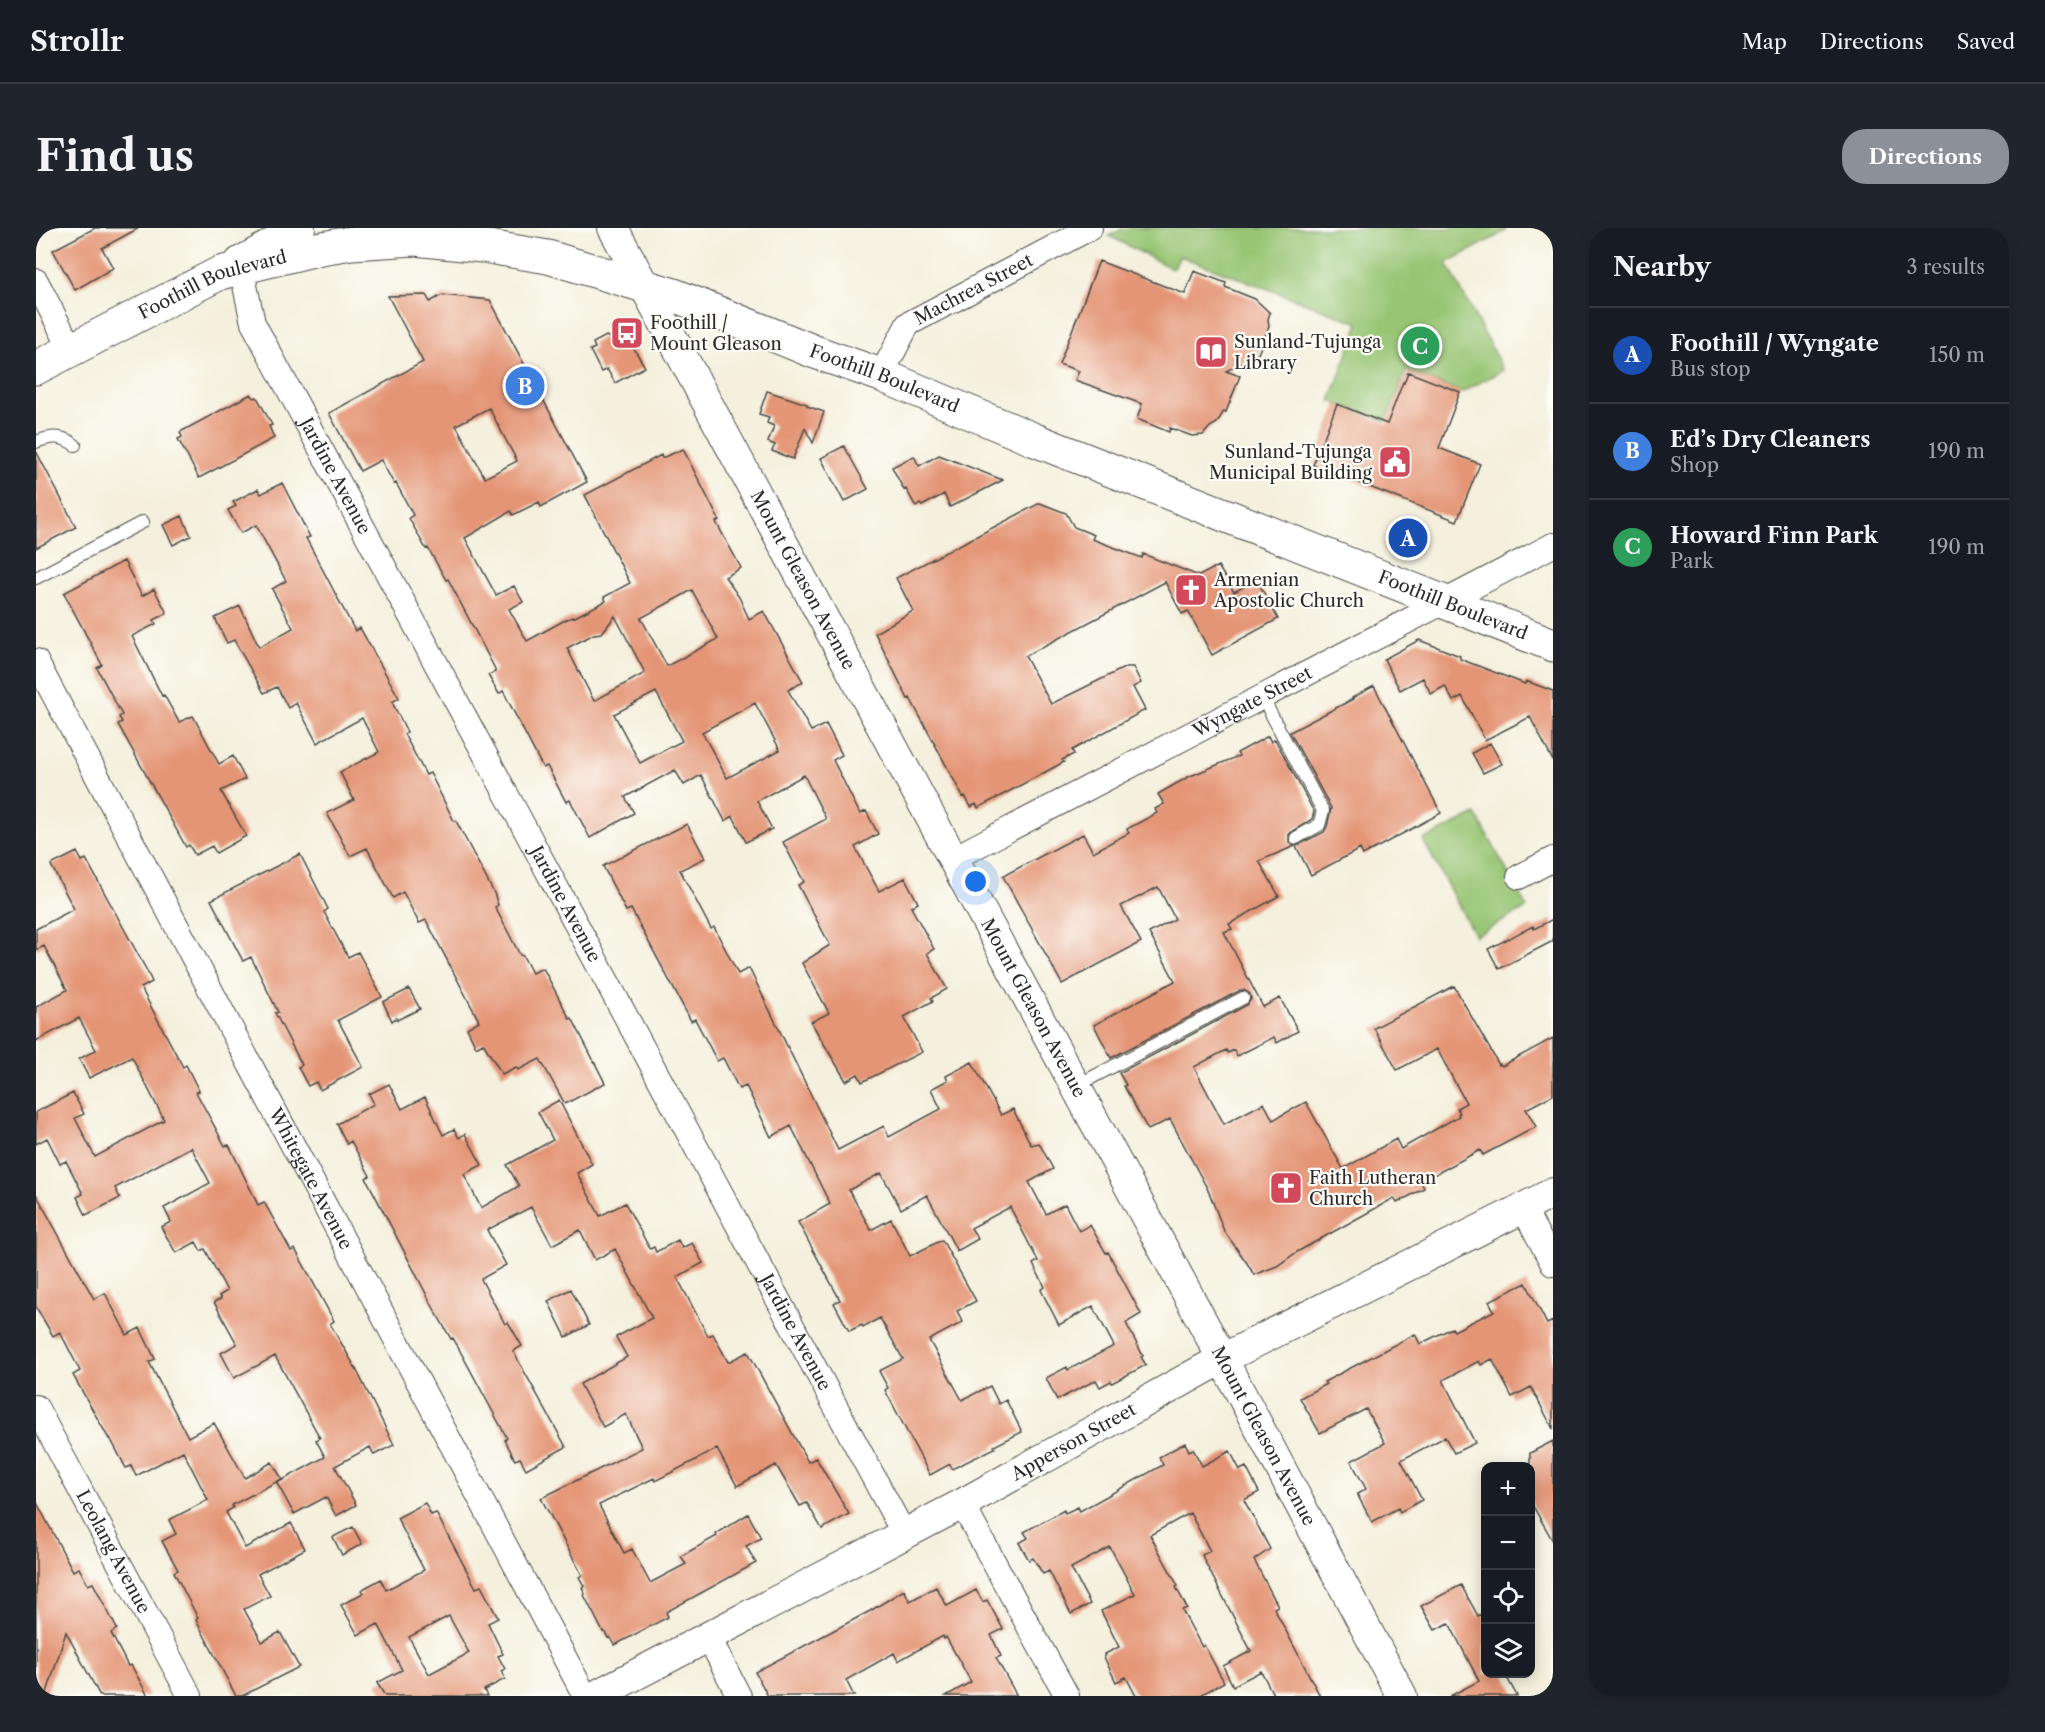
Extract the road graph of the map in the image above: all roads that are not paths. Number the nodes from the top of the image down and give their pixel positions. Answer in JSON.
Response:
{"nodes":[{"id":1,"x":300,"y":228,"type":"edge"},
{"id":2,"x":613,"y":228,"type":"edge"},
{"id":3,"x":1090,"y":228,"type":"edge"},
{"id":4,"x":230,"y":270,"type":"junction"},
{"id":5,"x":36,"y":281,"type":"edge"},
{"id":6,"x":642,"y":284,"type":"junction"},
{"id":7,"x":71,"y":349,"type":"junction"},
{"id":8,"x":36,"y":368,"type":"edge"},
{"id":9,"x":880,"y":375,"type":"junction"},
{"id":10,"x":36,"y":442,"type":"edge"},
{"id":11,"x":75,"y":445,"type":"dead end"},
{"id":12,"x":143,"y":522,"type":"dead end"},
{"id":13,"x":1553,"y":545,"type":"edge"},
{"id":14,"x":36,"y":562,"type":"edge"},
{"id":15,"x":39,"y":576,"type":"edge"},
{"id":16,"x":1446,"y":601,"type":"junction"},
{"id":17,"x":1553,"y":645,"type":"edge"},
{"id":18,"x":36,"y":662,"type":"edge"},
{"id":19,"x":1262,"y":697,"type":"junction"},
{"id":20,"x":1296,"y":838,"type":"dead end"},
{"id":21,"x":952,"y":859,"type":"junction"},
{"id":22,"x":1553,"y":859,"type":"edge"},
{"id":23,"x":1519,"y":877,"type":"dead end"},
{"id":24,"x":1243,"y":998,"type":"dead end"},
{"id":25,"x":1075,"y":1086,"type":"junction"},
{"id":26,"x":1553,"y":1193,"type":"edge"},
{"id":27,"x":1523,"y":1208,"type":"junction"},
{"id":28,"x":1553,"y":1264,"type":"edge"},
{"id":29,"x":1222,"y":1359,"type":"junction"},
{"id":30,"x":36,"y":1407,"type":"edge"},
{"id":31,"x":962,"y":1504,"type":"junction"},
{"id":32,"x":904,"y":1534,"type":"junction"},
{"id":33,"x":708,"y":1636,"type":"junction"},
{"id":34,"x":190,"y":1696,"type":"edge"},
{"id":35,"x":585,"y":1696,"type":"edge"},
{"id":36,"x":595,"y":1696,"type":"edge"},
{"id":37,"x":739,"y":1696,"type":"edge"},
{"id":38,"x":1067,"y":1696,"type":"edge"},
{"id":39,"x":1402,"y":1696,"type":"edge"}],
"edges":[{"from":1,"to":4,"type":"street"},
{"from":2,"to":6,"type":"street","name":"Mount Gleason Avenue"},
{"from":3,"to":9,"type":"street","name":"Machrea Street"},
{"from":4,"to":6,"type":"main road","name":"Foothill Boulevard"},
{"from":4,"to":7,"type":"main road","name":"Foothill Boulevard"},
{"from":4,"to":32,"type":"street","name":"Jardine Avenue"},
{"from":5,"to":7,"type":"street"},
{"from":6,"to":9,"type":"main road","name":"Foothill Boulevard"},
{"from":6,"to":21,"type":"street","name":"Mount Gleason Avenue"},
{"from":7,"to":8,"type":"main road","name":"Foothill Boulevard"},
{"from":9,"to":16,"type":"main road","name":"Foothill Boulevard"},
{"from":10,"to":11,"type":"lane"},
{"from":12,"to":15,"type":"lane"},
{"from":13,"to":16,"type":"street","name":"Wyngate Street"},
{"from":14,"to":15,"type":"lane"},
{"from":16,"to":17,"type":"main road","name":"Foothill Boulevard"},
{"from":16,"to":19,"type":"street","name":"Wyngate Street"},
{"from":18,"to":35,"type":"street","name":"Whitegate Avenue"},
{"from":19,"to":20,"type":"lane"},
{"from":19,"to":21,"type":"street","name":"Wyngate Street"},
{"from":21,"to":25,"type":"street","name":"Mount Gleason Avenue"},
{"from":22,"to":23,"type":"street"},
{"from":24,"to":25,"type":"lane"},
{"from":25,"to":29,"type":"street","name":"Mount Gleason Avenue"},
{"from":26,"to":27,"type":"street","name":"Apperson Street"},
{"from":27,"to":28,"type":"street"},
{"from":27,"to":29,"type":"street","name":"Apperson Street"},
{"from":29,"to":31,"type":"street","name":"Apperson Street"},
{"from":29,"to":39,"type":"street","name":"Mount Gleason Avenue"},
{"from":30,"to":34,"type":"street","name":"Leolang Avenue"},
{"from":31,"to":32,"type":"street","name":"Apperson Street"},
{"from":31,"to":38,"type":"street"},
{"from":32,"to":33,"type":"street","name":"Apperson Street"},
{"from":33,"to":36,"type":"street","name":"Apperson Street"},
{"from":33,"to":37,"type":"street"}]}
